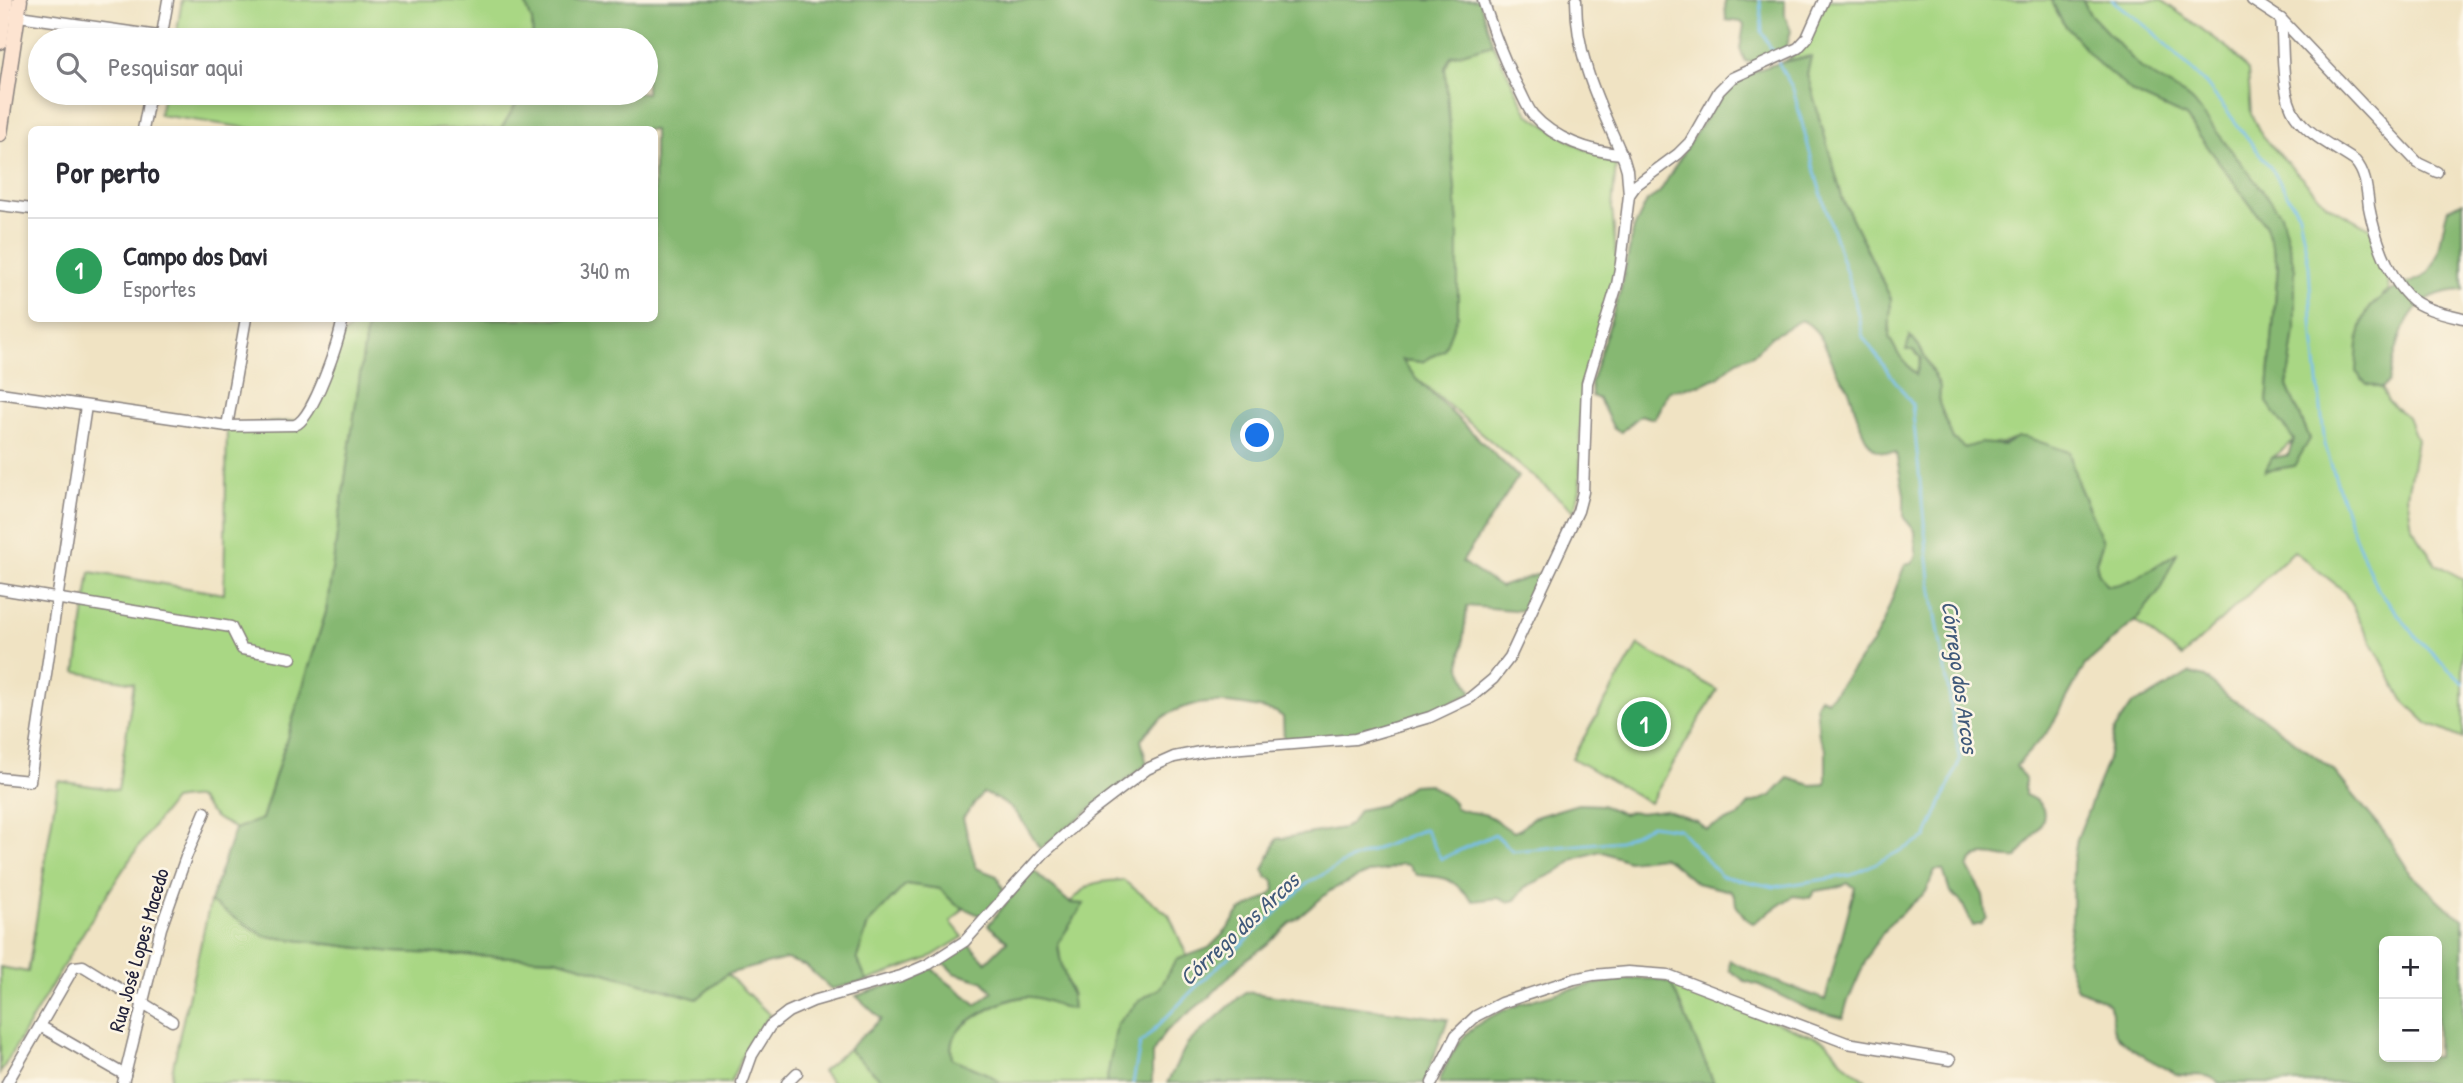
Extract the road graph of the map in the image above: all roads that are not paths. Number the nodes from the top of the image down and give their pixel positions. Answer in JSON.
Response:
{"nodes":[{"id":1,"x":20,"y":0,"type":"edge"},
{"id":2,"x":168,"y":0,"type":"edge"},
{"id":3,"x":1483,"y":0,"type":"edge"},
{"id":4,"x":1576,"y":0,"type":"edge"},
{"id":5,"x":1824,"y":0,"type":"edge"},
{"id":6,"x":2252,"y":0,"type":"edge"},
{"id":7,"x":10,"y":10,"type":"edge"},
{"id":8,"x":2281,"y":19,"type":"junction"},
{"id":9,"x":107,"y":28,"type":"edge"},
{"id":10,"x":163,"y":28,"type":"edge"},
{"id":11,"x":0,"y":42,"type":"edge"},
{"id":12,"x":147,"y":105,"type":"edge"},
{"id":13,"x":143,"y":126,"type":"edge"},
{"id":14,"x":0,"y":134,"type":"edge"},
{"id":15,"x":1622,"y":154,"type":"junction"},
{"id":16,"x":2437,"y":172,"type":"dead end"},
{"id":17,"x":1629,"y":195,"type":"junction"},
{"id":18,"x":0,"y":205,"type":"edge"},
{"id":19,"x":28,"y":208,"type":"edge"},
{"id":20,"x":2463,"y":318,"type":"edge"},
{"id":21,"x":245,"y":322,"type":"edge"},
{"id":22,"x":342,"y":322,"type":"edge"},
{"id":23,"x":0,"y":393,"type":"edge"},
{"id":24,"x":86,"y":406,"type":"junction"},
{"id":25,"x":227,"y":426,"type":"junction"},
{"id":26,"x":0,"y":589,"type":"edge"},
{"id":27,"x":59,"y":597,"type":"junction"},
{"id":28,"x":291,"y":659,"type":"dead end"},
{"id":29,"x":0,"y":778,"type":"edge"},
{"id":30,"x":205,"y":811,"type":"dead end"},
{"id":31,"x":143,"y":1002,"type":"junction"},
{"id":32,"x":172,"y":1021,"type":"dead end"},
{"id":33,"x":40,"y":1026,"type":"junction"},
{"id":34,"x":1950,"y":1060,"type":"dead end"},
{"id":35,"x":797,"y":1073,"type":"dead end"},
{"id":36,"x":124,"y":1079,"type":"edge"},
{"id":37,"x":7,"y":1083,"type":"edge"},
{"id":38,"x":741,"y":1083,"type":"edge"},
{"id":39,"x":787,"y":1083,"type":"edge"},
{"id":40,"x":1432,"y":1083,"type":"edge"}],
"edges":[{"from":1,"to":7,"type":"street"},
{"from":2,"to":10,"type":"street"},
{"from":3,"to":15,"type":"street"},
{"from":4,"to":15,"type":"street"},
{"from":5,"to":17,"type":"street"},
{"from":6,"to":8,"type":"street"},
{"from":7,"to":9,"type":"street"},
{"from":7,"to":11,"type":"street"},
{"from":7,"to":14,"type":"street"},
{"from":8,"to":16,"type":"street"},
{"from":8,"to":20,"type":"street"},
{"from":12,"to":13,"type":"street"},
{"from":15,"to":17,"type":"street"},
{"from":17,"to":38,"type":"street"},
{"from":18,"to":19,"type":"street"},
{"from":21,"to":25,"type":"street"},
{"from":22,"to":25,"type":"street"},
{"from":23,"to":24,"type":"street"},
{"from":24,"to":25,"type":"street"},
{"from":24,"to":27,"type":"street"},
{"from":26,"to":27,"type":"street"},
{"from":27,"to":28,"type":"street"},
{"from":27,"to":29,"type":"street"},
{"from":30,"to":31,"type":"street","name":"Rua José Lopes Macedo"},
{"from":31,"to":32,"type":"street"},
{"from":31,"to":33,"type":"street"},
{"from":31,"to":36,"type":"street","name":"Rua José Lopes Macedo"},
{"from":33,"to":36,"type":"street"},
{"from":33,"to":37,"type":"street"},
{"from":34,"to":40,"type":"street"},
{"from":35,"to":39,"type":"street"}]}
